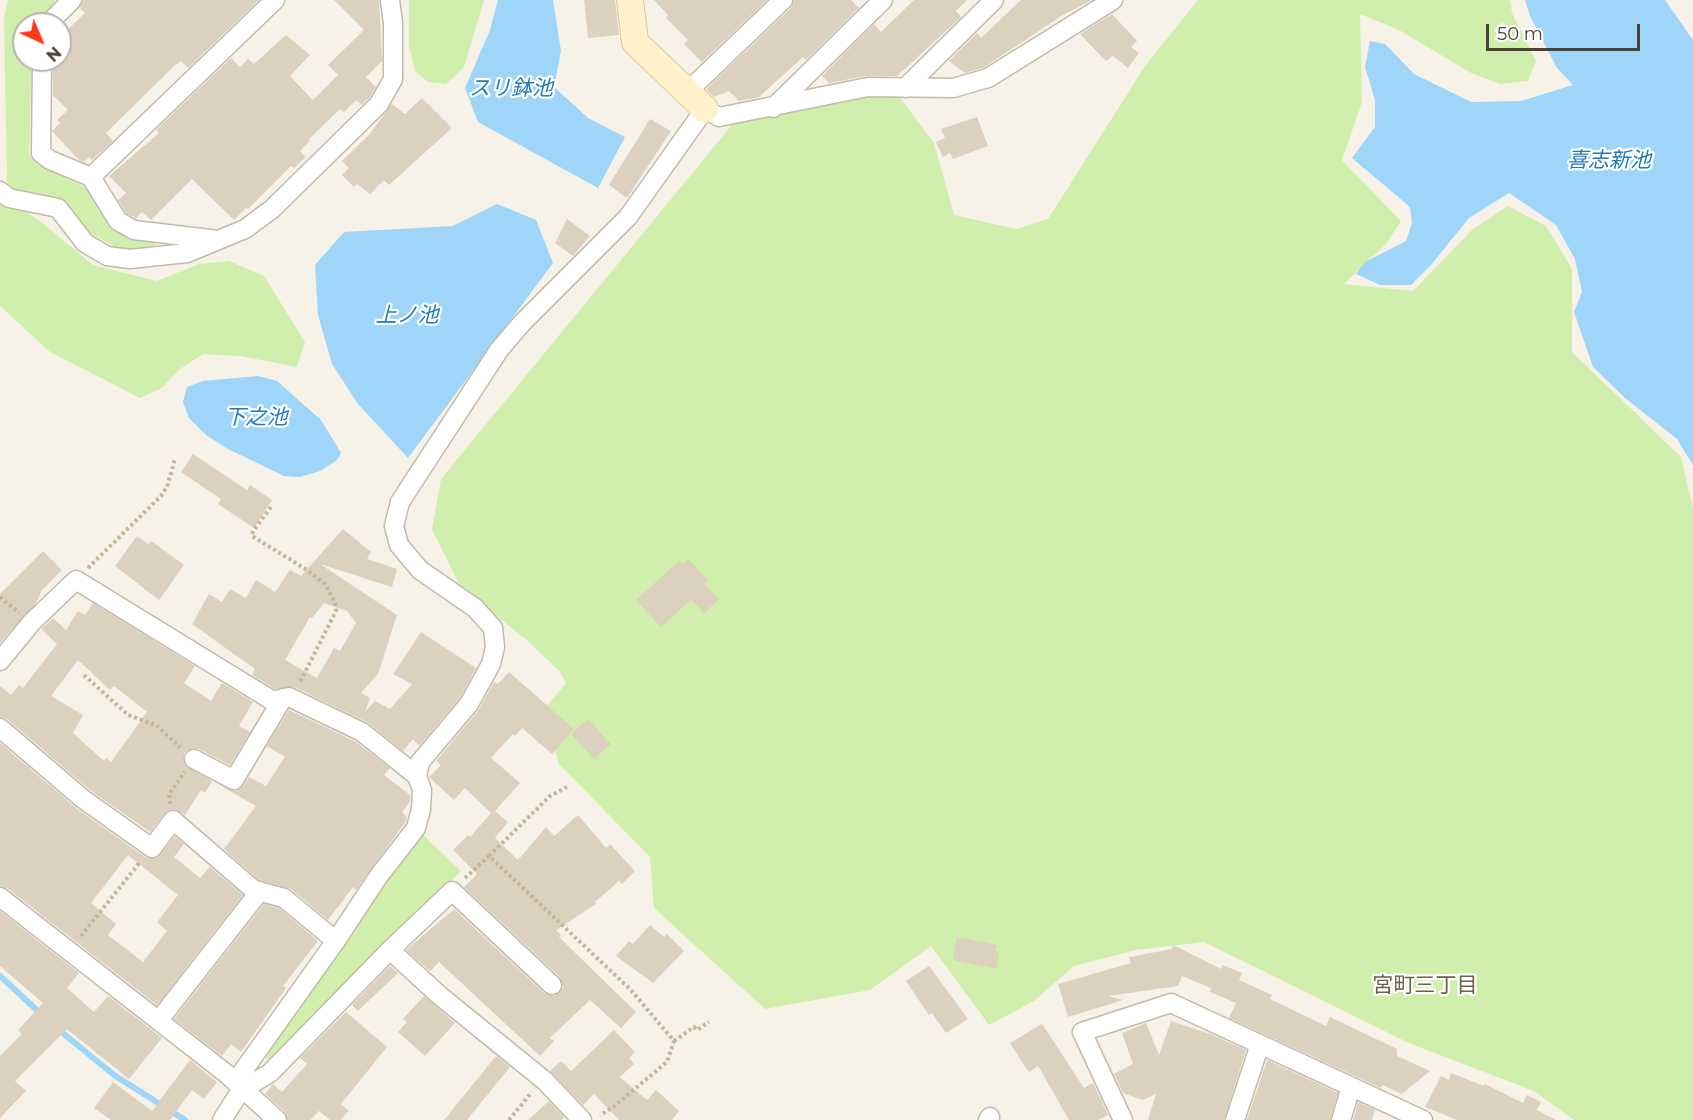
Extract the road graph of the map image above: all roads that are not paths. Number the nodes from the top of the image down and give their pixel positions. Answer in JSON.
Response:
{"nodes":[{"id":1,"x":275,"y":0,"type":"edge"},
{"id":2,"x":390,"y":0,"type":"edge"},
{"id":3,"x":630,"y":0,"type":"edge"},
{"id":4,"x":783,"y":0,"type":"edge"},
{"id":5,"x":884,"y":0,"type":"edge"},
{"id":6,"x":994,"y":0,"type":"edge"},
{"id":7,"x":1113,"y":0,"type":"edge"},
{"id":8,"x":42,"y":72,"type":"edge"},
{"id":9,"x":905,"y":88,"type":"junction"},
{"id":10,"x":696,"y":101,"type":"junction"},
{"id":11,"x":773,"y":108,"type":"junction"},
{"id":12,"x":91,"y":177,"type":"junction"},
{"id":13,"x":0,"y":191,"type":"edge"},
{"id":14,"x":220,"y":240,"type":"junction"},
{"id":15,"x":0,"y":661,"type":"edge"},
{"id":16,"x":286,"y":697,"type":"junction"},
{"id":17,"x":0,"y":728,"type":"edge"},
{"id":18,"x":194,"y":759,"type":"road end"},
{"id":19,"x":417,"y":776,"type":"junction"},
{"id":20,"x":260,"y":891,"type":"junction"},
{"id":21,"x":0,"y":897,"type":"edge"},
{"id":22,"x":336,"y":941,"type":"junction"},
{"id":23,"x":390,"y":950,"type":"junction"},
{"id":24,"x":552,"y":985,"type":"dead end"},
{"id":25,"x":159,"y":1020,"type":"junction"},
{"id":26,"x":1260,"y":1044,"type":"junction"},
{"id":27,"x":1351,"y":1087,"type":"junction"},
{"id":28,"x":241,"y":1090,"type":"junction"},
{"id":29,"x":588,"y":1119,"type":"edge"},
{"id":30,"x":222,"y":1120,"type":"edge"},
{"id":31,"x":277,"y":1120,"type":"edge"},
{"id":32,"x":1123,"y":1120,"type":"edge"},
{"id":33,"x":1235,"y":1120,"type":"edge"},
{"id":34,"x":1341,"y":1120,"type":"edge"},
{"id":35,"x":1423,"y":1120,"type":"edge"}],
"edges":[{"from":1,"to":12,"type":"street"},
{"from":2,"to":14,"type":"street"},
{"from":3,"to":10,"type":"street"},
{"from":4,"to":10,"type":"street"},
{"from":5,"to":11,"type":"street"},
{"from":6,"to":9,"type":"street"},
{"from":7,"to":9,"type":"street"},
{"from":8,"to":12,"type":"street"},
{"from":9,"to":11,"type":"street"},
{"from":10,"to":11,"type":"street"},
{"from":10,"to":19,"type":"street"},
{"from":12,"to":14,"type":"street"},
{"from":13,"to":14,"type":"street"},
{"from":15,"to":16,"type":"street"},
{"from":16,"to":18,"type":"street"},
{"from":16,"to":19,"type":"street"},
{"from":17,"to":20,"type":"street"},
{"from":19,"to":22,"type":"street"},
{"from":20,"to":22,"type":"street"},
{"from":20,"to":25,"type":"street"},
{"from":21,"to":25,"type":"street"},
{"from":22,"to":28,"type":"street"},
{"from":23,"to":24,"type":"street"},
{"from":23,"to":28,"type":"street"},
{"from":23,"to":29,"type":"street"},
{"from":25,"to":28,"type":"street"},
{"from":26,"to":27,"type":"street"},
{"from":26,"to":32,"type":"street"},
{"from":26,"to":33,"type":"street"},
{"from":27,"to":34,"type":"street"},
{"from":27,"to":35,"type":"street"},
{"from":28,"to":30,"type":"street"},
{"from":28,"to":31,"type":"street"}]}
